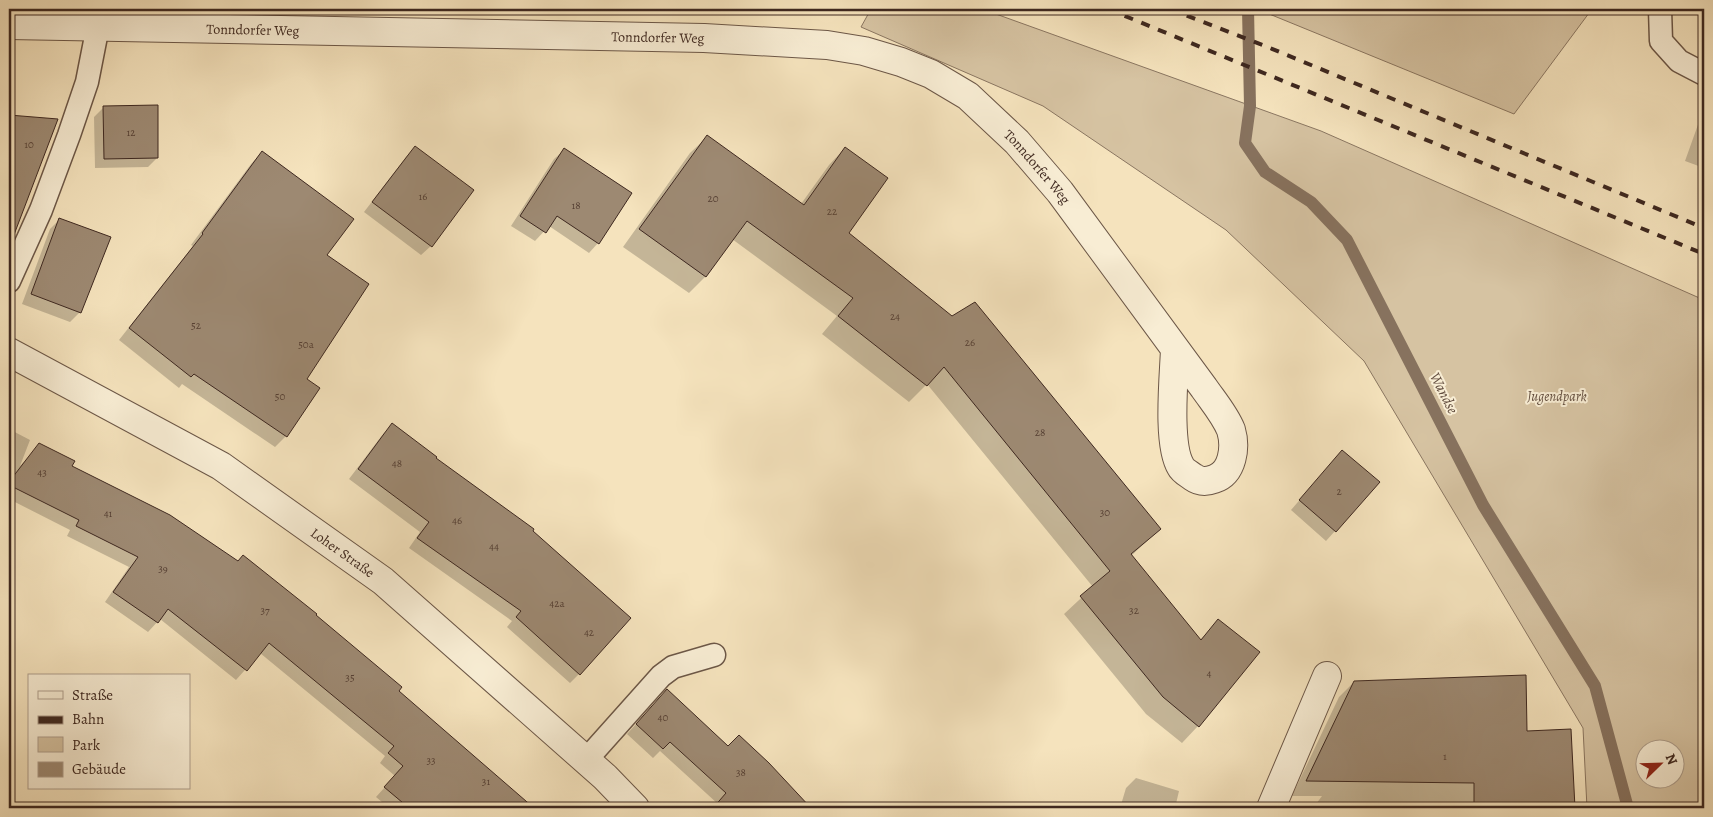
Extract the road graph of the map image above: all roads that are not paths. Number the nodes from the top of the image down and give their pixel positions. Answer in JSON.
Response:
{"nodes":[{"id":1,"x":1660,"y":9,"type":"edge"},
{"id":2,"x":9,"y":25,"type":"edge"},
{"id":3,"x":98,"y":26,"type":"junction"},
{"id":4,"x":1704,"y":74,"type":"edge"},
{"id":5,"x":9,"y":281,"type":"edge"},
{"id":6,"x":1175,"y":350,"type":"dead end"},
{"id":7,"x":9,"y":352,"type":"edge"},
{"id":8,"x":714,"y":655,"type":"dead end"},
{"id":9,"x":1327,"y":676,"type":"dead end"},
{"id":10,"x":586,"y":760,"type":"junction"},
{"id":11,"x":635,"y":808,"type":"edge"},
{"id":12,"x":1270,"y":808,"type":"edge"}],
"edges":[{"from":1,"to":4,"type":"lane"},
{"from":2,"to":3,"type":"street","name":"Tonndorfer Weg"},
{"from":3,"to":5,"type":"lane"},
{"from":3,"to":6,"type":"street","name":"Tonndorfer Weg"},
{"from":7,"to":10,"type":"street","name":"Loher Straße"},
{"from":8,"to":10,"type":"lane"},
{"from":9,"to":12,"type":"street"},
{"from":10,"to":11,"type":"street","name":"Loher Straße"}]}
